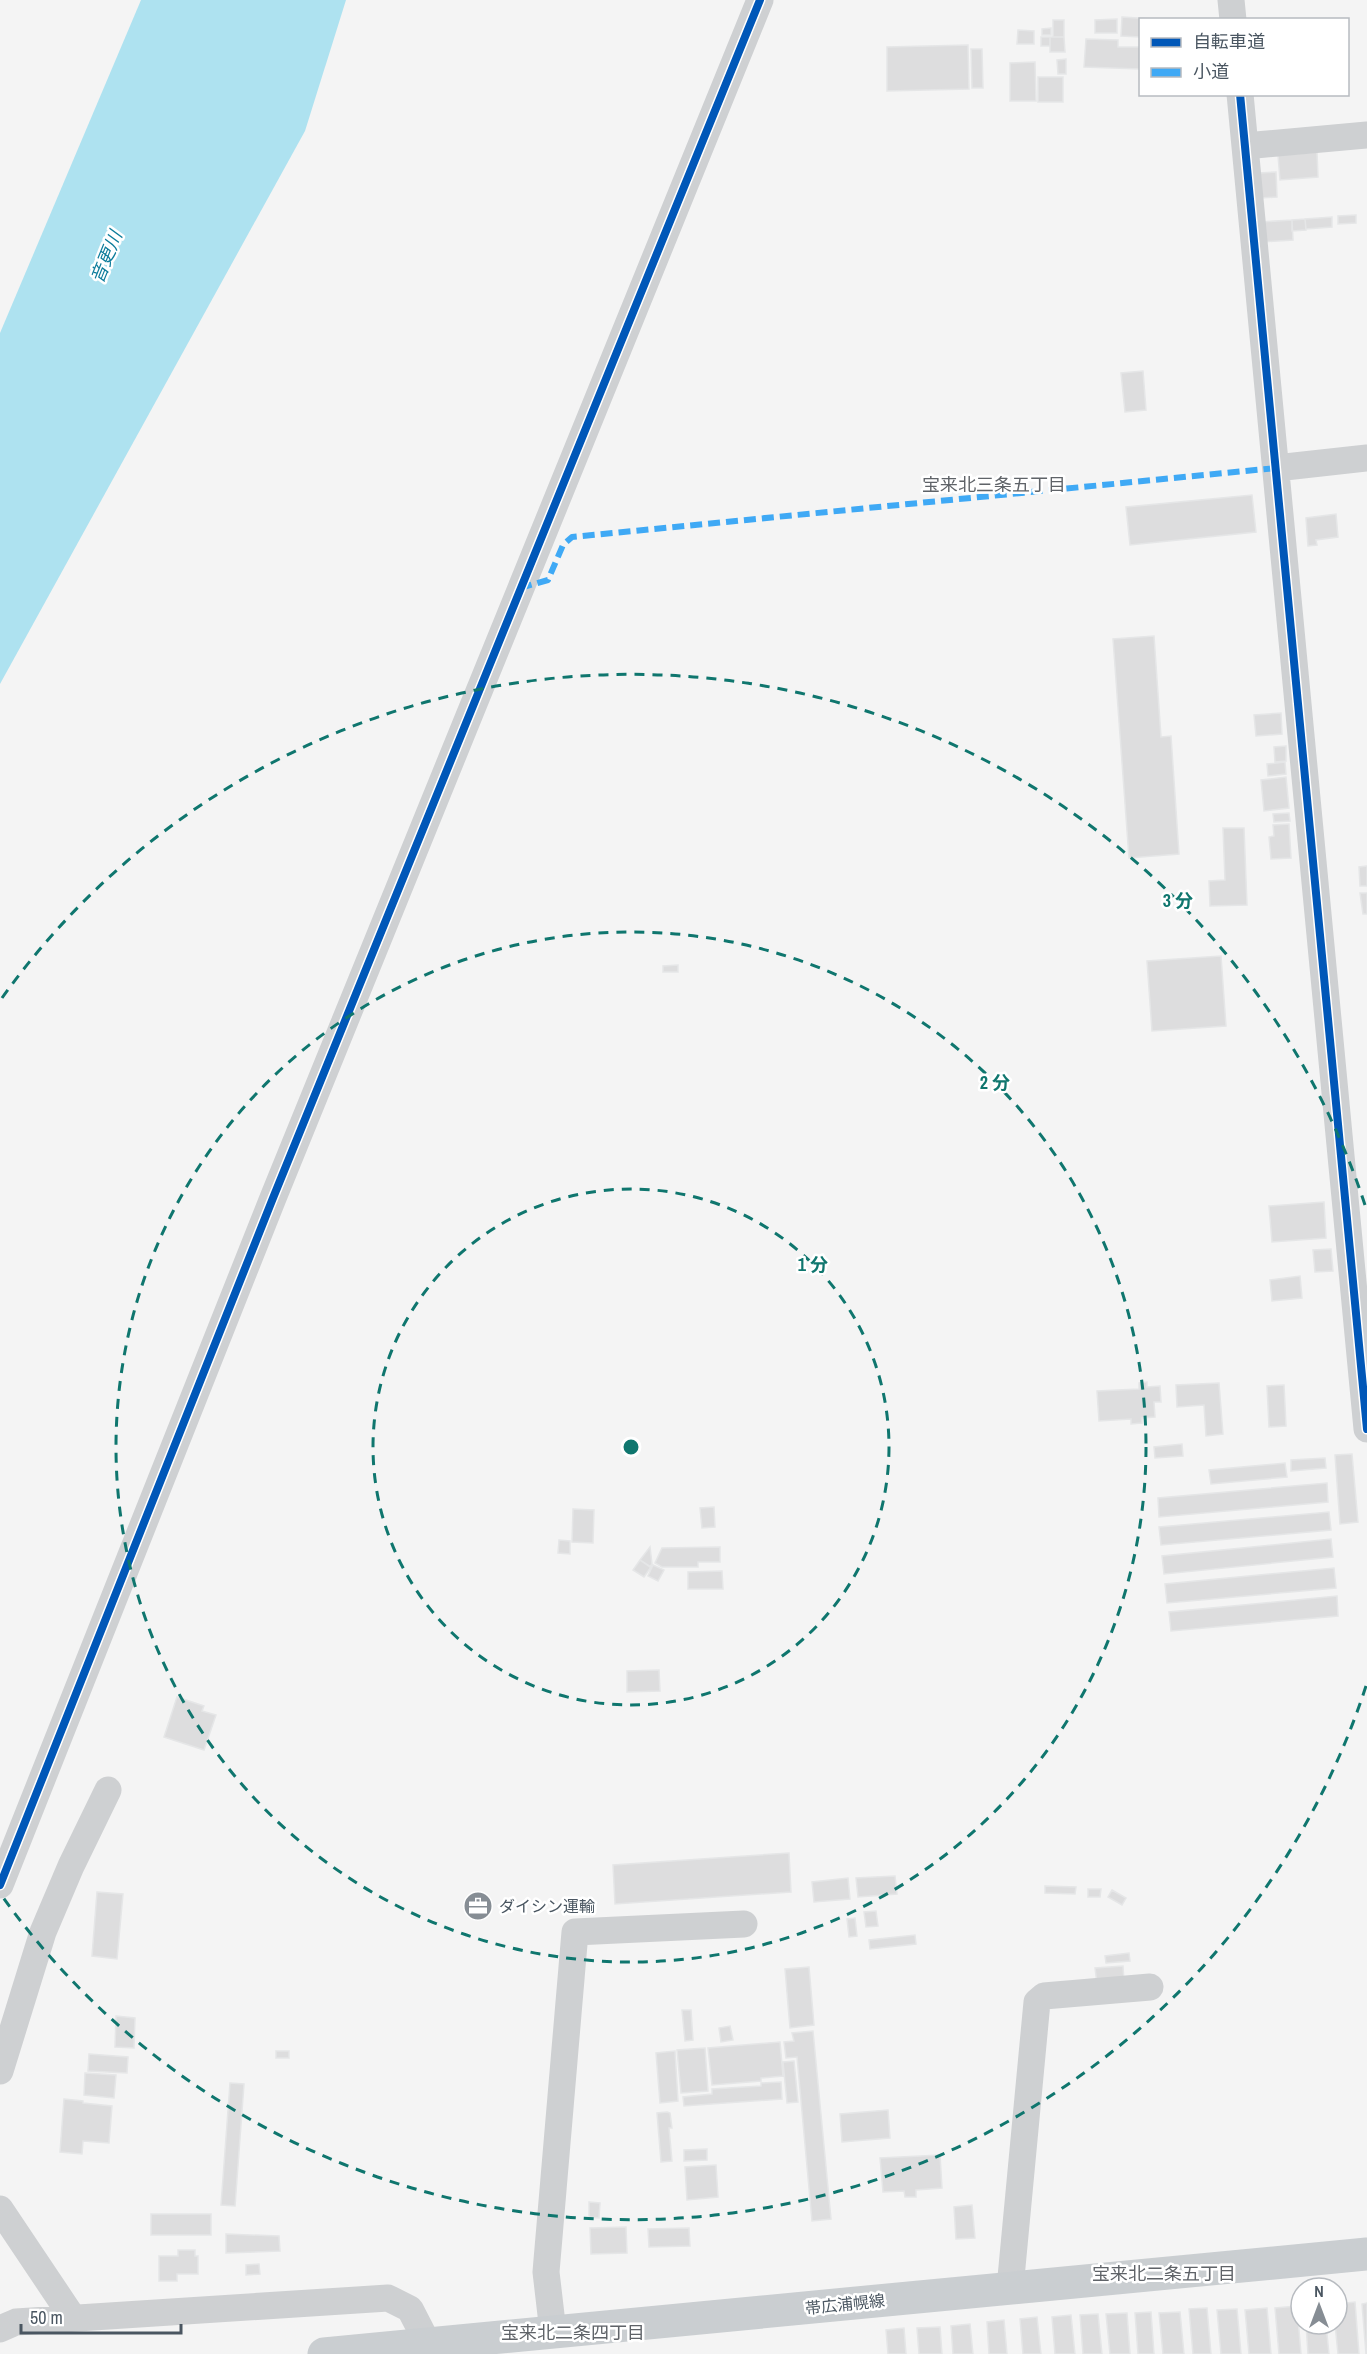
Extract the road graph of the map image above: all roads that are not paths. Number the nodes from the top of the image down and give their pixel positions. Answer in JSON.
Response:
{"nodes":[{"id":1,"x":760,"y":0,"type":"edge"},
{"id":2,"x":1231,"y":0,"type":"edge"},
{"id":3,"x":1233,"y":18,"type":"edge"},
{"id":4,"x":1240,"y":96,"type":"edge"},
{"id":5,"x":1367,"y":135,"type":"edge"},
{"id":6,"x":1245,"y":146,"type":"junction"},
{"id":7,"x":1367,"y":458,"type":"edge"},
{"id":8,"x":1276,"y":468,"type":"junction"},
{"id":9,"x":1367,"y":1429,"type":"edge"},
{"id":10,"x":108,"y":1790,"type":"dead end"},
{"id":11,"x":0,"y":1885,"type":"edge"},
{"id":12,"x":744,"y":1924,"type":"dead end"},
{"id":13,"x":1150,"y":1988,"type":"dead end"},
{"id":14,"x":0,"y":2071,"type":"edge"},
{"id":15,"x":0,"y":2209,"type":"edge"},
{"id":16,"x":1367,"y":2254,"type":"edge"},
{"id":17,"x":1010,"y":2288,"type":"junction"},
{"id":18,"x":73,"y":2318,"type":"junction"},
{"id":19,"x":0,"y":2329,"type":"edge"},
{"id":20,"x":553,"y":2332,"type":"junction"},
{"id":21,"x":426,"y":2349,"type":"edge"},
{"id":22,"x":324,"y":2354,"type":"edge"}],
"edges":[{"from":1,"to":11,"type":"street"},
{"from":2,"to":3,"type":"street"},
{"from":4,"to":6,"type":"street"},
{"from":5,"to":6,"type":"street"},
{"from":6,"to":8,"type":"street"},
{"from":7,"to":8,"type":"street"},
{"from":8,"to":9,"type":"street"},
{"from":10,"to":14,"type":"street"},
{"from":12,"to":20,"type":"street"},
{"from":13,"to":17,"type":"street"},
{"from":15,"to":18,"type":"street"},
{"from":16,"to":17,"type":"main road","name":"帯広浦幌線"},
{"from":17,"to":20,"type":"main road","name":"帯広浦幌線"},
{"from":18,"to":19,"type":"street"},
{"from":18,"to":21,"type":"street"},
{"from":20,"to":21,"type":"main road","name":"帯広浦幌線"},
{"from":21,"to":22,"type":"main road","name":"帯広浦幌線"}]}
